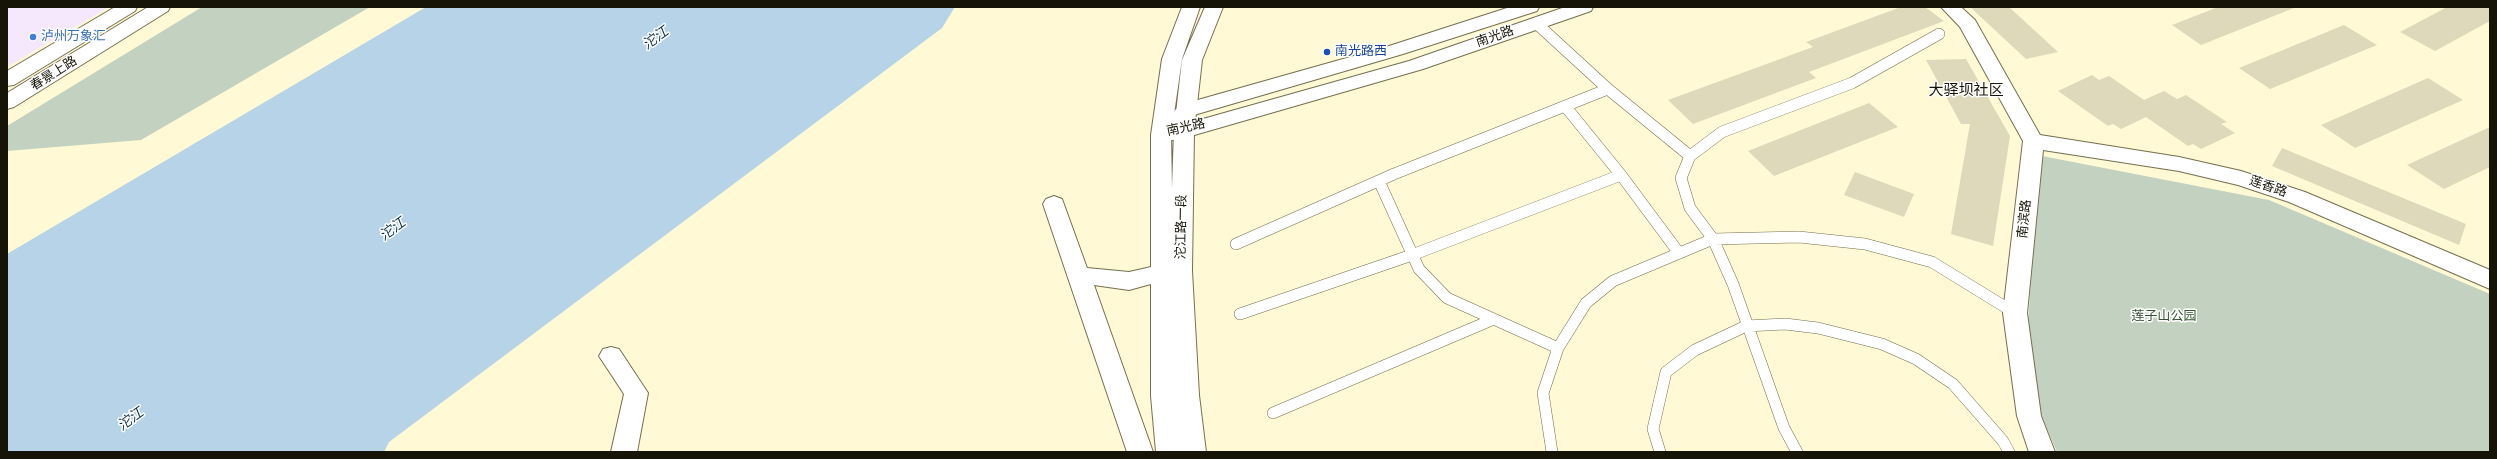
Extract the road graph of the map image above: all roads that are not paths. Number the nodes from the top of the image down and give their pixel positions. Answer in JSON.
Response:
{"nodes":[{"id":1,"x":128,"y":7,"type":"edge"},
{"id":2,"x":161,"y":7,"type":"edge"},
{"id":3,"x":1191,"y":7,"type":"edge"},
{"id":4,"x":1214,"y":7,"type":"edge"},
{"id":5,"x":1584,"y":7,"type":"edge"},
{"id":6,"x":1950,"y":7,"type":"edge"},
{"id":7,"x":1533,"y":15,"type":"edge"},
{"id":8,"x":1939,"y":34,"type":"dead end"},
{"id":9,"x":7,"y":80,"type":"edge"},
{"id":10,"x":1608,"y":89,"type":"junction"},
{"id":11,"x":7,"y":102,"type":"edge"},
{"id":12,"x":1565,"y":106,"type":"junction"},
{"id":13,"x":1187,"y":110,"type":"junction"},
{"id":14,"x":1184,"y":131,"type":"junction"},
{"id":15,"x":1161,"y":135,"type":"junction"},
{"id":16,"x":2033,"y":141,"type":"junction"},
{"id":17,"x":1690,"y":156,"type":"junction"},
{"id":18,"x":1621,"y":175,"type":"junction"},
{"id":19,"x":1379,"y":181,"type":"junction"},
{"id":20,"x":1054,"y":204,"type":"dead end"},
{"id":21,"x":1713,"y":239,"type":"junction"},
{"id":22,"x":1236,"y":244,"type":"dead end"},
{"id":23,"x":1678,"y":253,"type":"junction"},
{"id":24,"x":1412,"y":255,"type":"junction"},
{"id":25,"x":1078,"y":274,"type":"junction"},
{"id":26,"x":1161,"y":274,"type":"junction"},
{"id":27,"x":2490,"y":280,"type":"edge"},
{"id":28,"x":2015,"y":313,"type":"junction"},
{"id":29,"x":1240,"y":314,"type":"dead end"},
{"id":30,"x":1494,"y":319,"type":"junction"},
{"id":31,"x":1746,"y":326,"type":"junction"},
{"id":32,"x":1558,"y":348,"type":"junction"},
{"id":33,"x":610,"y":356,"type":"dead end"},
{"id":34,"x":1272,"y":413,"type":"dead end"},
{"id":35,"x":624,"y":452,"type":"edge"},
{"id":36,"x":1140,"y":452,"type":"edge"},
{"id":37,"x":1169,"y":452,"type":"edge"},
{"id":38,"x":1194,"y":452,"type":"edge"},
{"id":39,"x":1552,"y":452,"type":"edge"},
{"id":40,"x":1660,"y":452,"type":"edge"},
{"id":41,"x":1797,"y":452,"type":"edge"},
{"id":42,"x":2009,"y":452,"type":"edge"},
{"id":43,"x":2042,"y":452,"type":"edge"}],
"edges":[{"from":1,"to":9,"type":"street","name":"春景上路"},
{"from":2,"to":11,"type":"street","name":"春景上路"},
{"from":3,"to":15,"type":"street","name":"沱江路一段"},
{"from":4,"to":13,"type":"street","name":"沱江路一段"},
{"from":5,"to":7,"type":"street","name":"南光路"},
{"from":6,"to":16,"type":"street"},
{"from":7,"to":10,"type":"lane"},
{"from":7,"to":13,"type":"street","name":"南光路"},
{"from":7,"to":14,"type":"street","name":"南光路"},
{"from":8,"to":17,"type":"lane"},
{"from":10,"to":12,"type":"lane"},
{"from":10,"to":17,"type":"lane"},
{"from":12,"to":18,"type":"lane"},
{"from":12,"to":19,"type":"lane"},
{"from":13,"to":14,"type":"street","name":"沱江路一段"},
{"from":13,"to":15,"type":"street","name":"南光路"},
{"from":14,"to":15,"type":"street","name":"南光路"},
{"from":14,"to":38,"type":"street","name":"沱江路一段"},
{"from":15,"to":26,"type":"street","name":"沱江路一段"},
{"from":16,"to":27,"type":"street","name":"莲香路"},
{"from":16,"to":28,"type":"street","name":"南滨路"},
{"from":17,"to":21,"type":"lane"},
{"from":18,"to":23,"type":"lane"},
{"from":18,"to":24,"type":"lane"},
{"from":19,"to":22,"type":"lane"},
{"from":19,"to":24,"type":"lane"},
{"from":20,"to":25,"type":"street"},
{"from":21,"to":23,"type":"lane"},
{"from":21,"to":28,"type":"lane"},
{"from":21,"to":31,"type":"lane"},
{"from":23,"to":32,"type":"lane"},
{"from":24,"to":29,"type":"lane"},
{"from":24,"to":30,"type":"lane"},
{"from":25,"to":26,"type":"street"},
{"from":25,"to":36,"type":"street"},
{"from":26,"to":37,"type":"street","name":"沱江路一段"},
{"from":28,"to":43,"type":"street","name":"南滨路"},
{"from":30,"to":32,"type":"lane"},
{"from":30,"to":34,"type":"lane"},
{"from":31,"to":40,"type":"lane"},
{"from":31,"to":41,"type":"lane"},
{"from":31,"to":42,"type":"lane"},
{"from":32,"to":39,"type":"lane"},
{"from":33,"to":35,"type":"street"}]}
